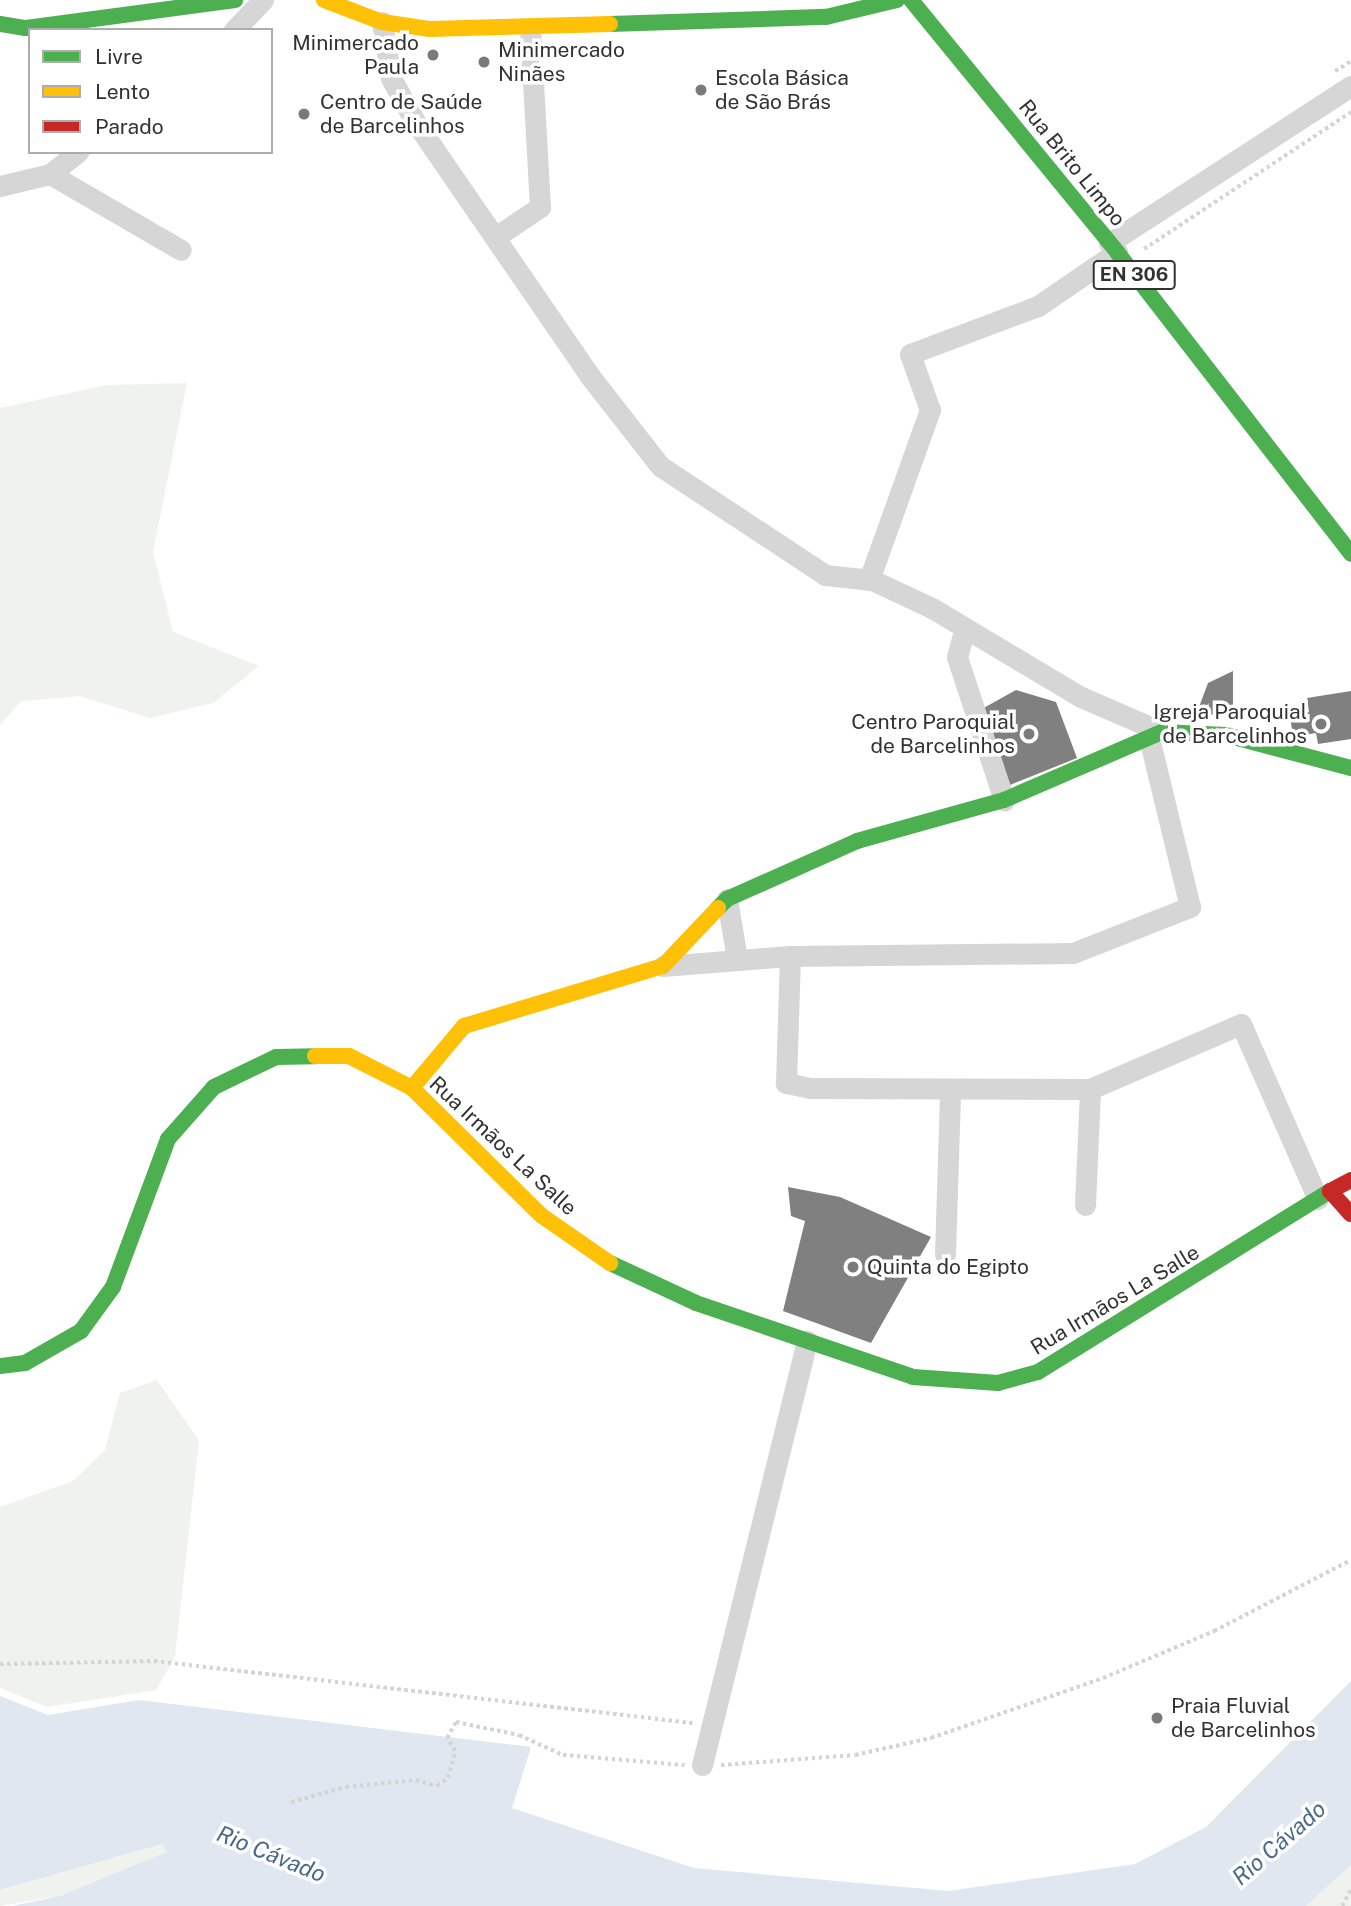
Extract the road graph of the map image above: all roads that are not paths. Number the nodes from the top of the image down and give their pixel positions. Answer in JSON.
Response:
{"nodes":[{"id":1,"x":235,"y":0,"type":"edge"},
{"id":2,"x":262,"y":0,"type":"edge"},
{"id":3,"x":324,"y":0,"type":"edge"},
{"id":4,"x":897,"y":0,"type":"edge"},
{"id":5,"x":911,"y":0,"type":"edge"},
{"id":6,"x":191,"y":1,"type":"edge"},
{"id":7,"x":382,"y":22,"type":"junction"},
{"id":8,"x":0,"y":24,"type":"edge"},
{"id":9,"x":236,"y":28,"type":"edge"},
{"id":10,"x":530,"y":29,"type":"junction"},
{"id":11,"x":1351,"y":86,"type":"edge"},
{"id":12,"x":75,"y":154,"type":"edge"},
{"id":13,"x":50,"y":174,"type":"junction"},
{"id":14,"x":0,"y":186,"type":"edge"},
{"id":15,"x":497,"y":236,"type":"junction"},
{"id":16,"x":181,"y":250,"type":"dead end"},
{"id":17,"x":1117,"y":252,"type":"junction"},
{"id":18,"x":1351,"y":554,"type":"edge"},
{"id":19,"x":869,"y":580,"type":"junction"},
{"id":20,"x":964,"y":631,"type":"junction"},
{"id":21,"x":1156,"y":735,"type":"junction"},
{"id":22,"x":1351,"y":768,"type":"edge"},
{"id":23,"x":1004,"y":800,"type":"junction"},
{"id":24,"x":727,"y":899,"type":"junction"},
{"id":25,"x":790,"y":956,"type":"junction"},
{"id":26,"x":737,"y":959,"type":"junction"},
{"id":27,"x":663,"y":966,"type":"junction"},
{"id":28,"x":412,"y":1088,"type":"junction"},
{"id":29,"x":1090,"y":1089,"type":"junction"},
{"id":30,"x":950,"y":1091,"type":"junction"},
{"id":31,"x":1351,"y":1180,"type":"edge"},
{"id":32,"x":1324,"y":1195,"type":"junction"},
{"id":33,"x":1085,"y":1205,"type":"dead end"},
{"id":34,"x":1351,"y":1214,"type":"edge"},
{"id":35,"x":945,"y":1254,"type":"dead end"},
{"id":36,"x":807,"y":1341,"type":"junction"},
{"id":37,"x":0,"y":1366,"type":"edge"},
{"id":38,"x":702,"y":1765,"type":"road end"}],
"edges":[{"from":1,"to":6,"type":"main road"},
{"from":2,"to":9,"type":"street"},
{"from":3,"to":7,"type":"main road"},
{"from":4,"to":10,"type":"main road"},
{"from":5,"to":17,"type":"main road","name":"Rua Brito Limpo","number":"EN 306"},
{"from":6,"to":8,"type":"main road"},
{"from":7,"to":10,"type":"main road"},
{"from":7,"to":15,"type":"street"},
{"from":10,"to":15,"type":"street"},
{"from":11,"to":17,"type":"street"},
{"from":12,"to":13,"type":"street"},
{"from":13,"to":14,"type":"street"},
{"from":13,"to":16,"type":"street"},
{"from":15,"to":19,"type":"street"},
{"from":17,"to":18,"type":"main road","name":"Rua Brito Limpo","number":"EN 306"},
{"from":17,"to":19,"type":"street"},
{"from":19,"to":20,"type":"street"},
{"from":20,"to":21,"type":"street"},
{"from":20,"to":23,"type":"street"},
{"from":21,"to":22,"type":"main road"},
{"from":21,"to":23,"type":"main road"},
{"from":21,"to":25,"type":"street"},
{"from":23,"to":24,"type":"main road"},
{"from":24,"to":26,"type":"street"},
{"from":24,"to":27,"type":"main road"},
{"from":25,"to":26,"type":"street"},
{"from":25,"to":30,"type":"street"},
{"from":26,"to":27,"type":"street"},
{"from":27,"to":28,"type":"main road"},
{"from":28,"to":36,"type":"main road","name":"Rua Irmãos La Salle"},
{"from":28,"to":37,"type":"main road","name":"Rua Irmãos La Salle"},
{"from":29,"to":30,"type":"street"},
{"from":29,"to":32,"type":"street"},
{"from":29,"to":33,"type":"street"},
{"from":30,"to":35,"type":"street"},
{"from":31,"to":32,"type":"main road","name":"Rua Irmãos La Salle"},
{"from":32,"to":34,"type":"main road"},
{"from":32,"to":36,"type":"main road","name":"Rua Irmãos La Salle"},
{"from":36,"to":38,"type":"street"}]}
